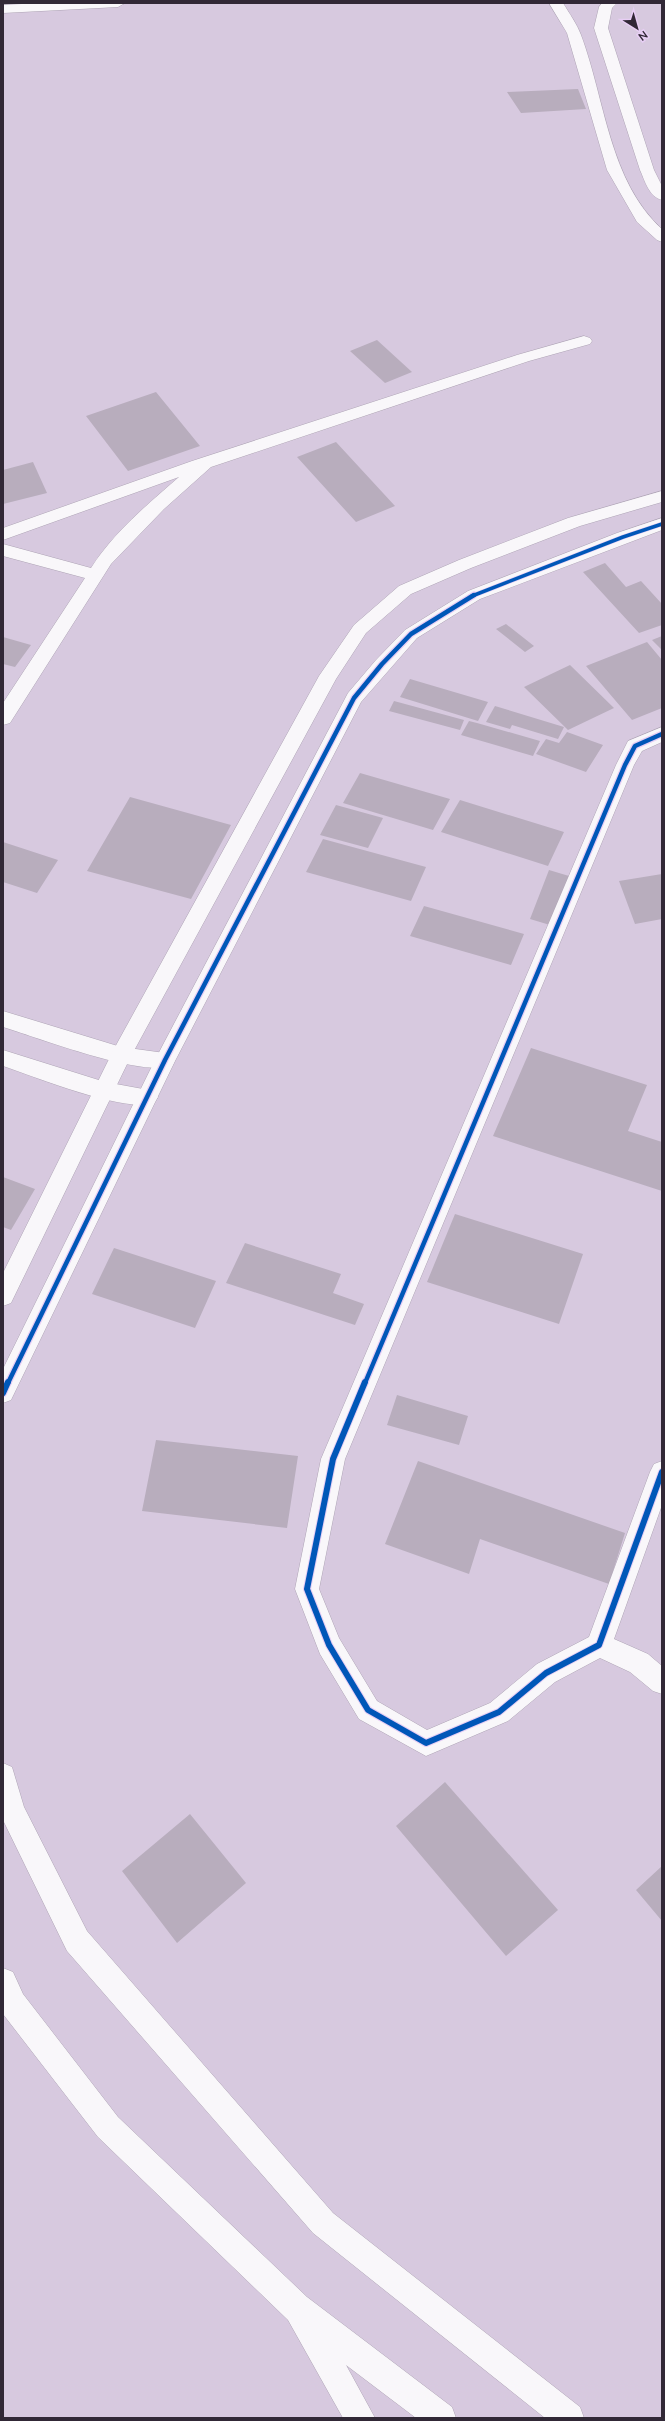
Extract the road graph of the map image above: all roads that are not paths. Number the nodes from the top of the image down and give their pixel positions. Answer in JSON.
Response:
{"nodes":[{"id":1,"x":118,"y":3,"type":"edge"},
{"id":2,"x":556,"y":3,"type":"edge"},
{"id":3,"x":610,"y":3,"type":"edge"},
{"id":4,"x":3,"y":8,"type":"edge"},
{"id":5,"x":662,"y":196,"type":"edge"},
{"id":6,"x":662,"y":237,"type":"edge"},
{"id":7,"x":584,"y":341,"type":"dead end"},
{"id":8,"x":205,"y":463,"type":"junction"},
{"id":9,"x":662,"y":496,"type":"edge"},
{"id":10,"x":662,"y":524,"type":"edge"},
{"id":11,"x":3,"y":534,"type":"edge"},
{"id":12,"x":3,"y":550,"type":"edge"},
{"id":13,"x":96,"y":575,"type":"junction"},
{"id":14,"x":3,"y":718,"type":"edge"},
{"id":15,"x":662,"y":734,"type":"edge"},
{"id":16,"x":3,"y":1019,"type":"edge"},
{"id":17,"x":121,"y":1055,"type":"junction"},
{"id":18,"x":3,"y":1058,"type":"edge"},
{"id":19,"x":165,"y":1060,"type":"junction"},
{"id":20,"x":105,"y":1091,"type":"junction"},
{"id":21,"x":148,"y":1097,"type":"junction"},
{"id":22,"x":3,"y":1296,"type":"edge"},
{"id":23,"x":3,"y":1393,"type":"edge"},
{"id":24,"x":662,"y":1472,"type":"edge"},
{"id":25,"x":599,"y":1645,"type":"junction"},
{"id":26,"x":662,"y":1682,"type":"edge"},
{"id":27,"x":3,"y":1776,"type":"edge"},
{"id":28,"x":3,"y":1982,"type":"edge"},
{"id":29,"x":296,"y":2308,"type":"junction"},
{"id":30,"x":360,"y":2418,"type":"edge"},
{"id":31,"x":441,"y":2418,"type":"edge"},
{"id":32,"x":569,"y":2418,"type":"edge"}],
"edges":[{"from":1,"to":4,"type":"main road"},
{"from":2,"to":6,"type":"main road"},
{"from":3,"to":5,"type":"main road"},
{"from":7,"to":8,"type":"main road"},
{"from":8,"to":11,"type":"main road"},
{"from":8,"to":13,"type":"main road"},
{"from":9,"to":17,"type":"main road"},
{"from":10,"to":19,"type":"main road"},
{"from":12,"to":13,"type":"main road"},
{"from":13,"to":14,"type":"main road"},
{"from":15,"to":25,"type":"main road"},
{"from":16,"to":17,"type":"main road"},
{"from":17,"to":19,"type":"main road"},
{"from":17,"to":20,"type":"main road"},
{"from":18,"to":20,"type":"main road"},
{"from":19,"to":21,"type":"main road"},
{"from":20,"to":21,"type":"main road"},
{"from":20,"to":22,"type":"main road"},
{"from":21,"to":23,"type":"main road"},
{"from":24,"to":25,"type":"main road"},
{"from":25,"to":26,"type":"main road"},
{"from":27,"to":32,"type":"main road"},
{"from":28,"to":29,"type":"main road"},
{"from":29,"to":30,"type":"main road"},
{"from":29,"to":31,"type":"main road"}]}
